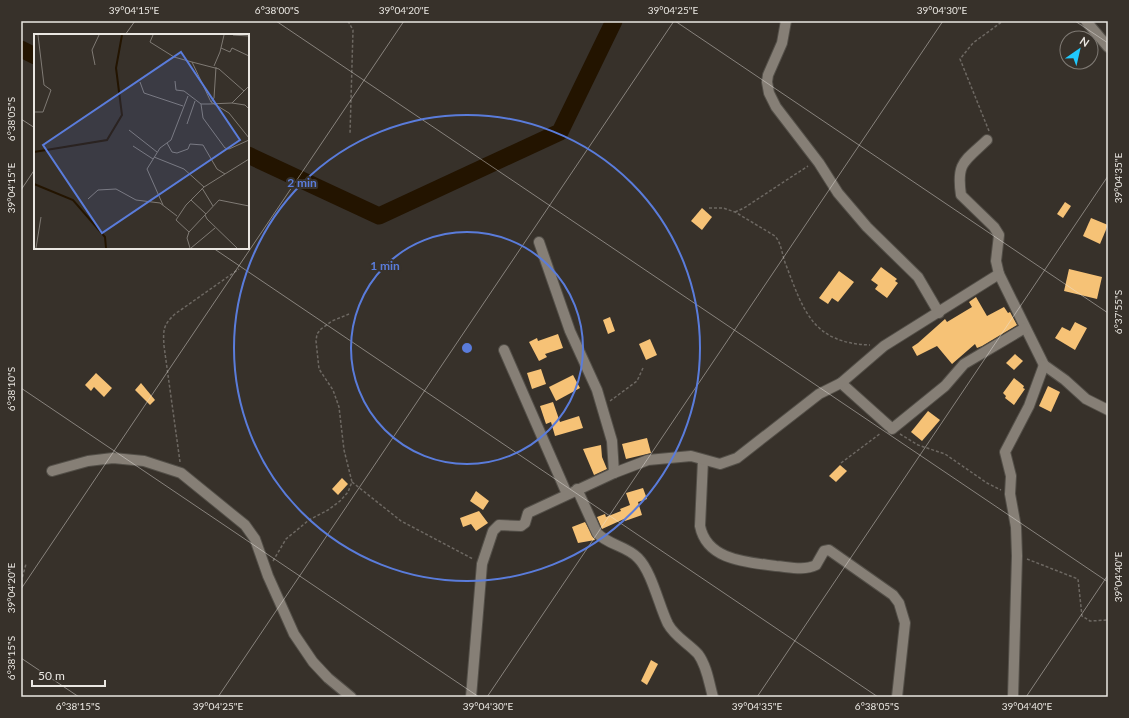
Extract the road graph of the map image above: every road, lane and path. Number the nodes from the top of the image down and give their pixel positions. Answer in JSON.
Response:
{"nodes":[{"id":1,"x":348,"y":21,"type":"edge"},
{"id":2,"x":786,"y":21,"type":"edge"},
{"id":3,"x":1003,"y":21,"type":"edge"},
{"id":4,"x":1086,"y":21,"type":"edge"},
{"id":5,"x":1108,"y":47,"type":"edge"},
{"id":6,"x":350,"y":134,"type":"dead end"},
{"id":7,"x":987,"y":140,"type":"joint"},
{"id":8,"x":819,"y":163,"type":"junction"},
{"id":9,"x":709,"y":208,"type":"dead end"},
{"id":10,"x":735,"y":212,"type":"junction"},
{"id":11,"x":539,"y":242,"type":"dead end"},
{"id":12,"x":239,"y":269,"type":"dead end"},
{"id":13,"x":999,"y":274,"type":"junction"},
{"id":14,"x":939,"y":313,"type":"junction"},
{"id":15,"x":349,"y":314,"type":"dead end"},
{"id":16,"x":1025,"y":328,"type":"junction"},
{"id":17,"x":884,"y":346,"type":"junction"},
{"id":18,"x":504,"y":350,"type":"dead end"},
{"id":19,"x":1044,"y":364,"type":"junction"},
{"id":20,"x":643,"y":368,"type":"dead end"},
{"id":21,"x":842,"y":383,"type":"junction"},
{"id":22,"x":602,"y":408,"type":"junction"},
{"id":23,"x":1108,"y":410,"type":"edge"},
{"id":24,"x":891,"y":428,"type":"junction"},
{"id":25,"x":703,"y":460,"type":"junction"},
{"id":26,"x":842,"y":463,"type":"dead end"},
{"id":27,"x":52,"y":471,"type":"dead end"},
{"id":28,"x":180,"y":473,"type":"junction"},
{"id":29,"x":614,"y":473,"type":"junction"},
{"id":30,"x":352,"y":482,"type":"junction"},
{"id":31,"x":577,"y":489,"type":"junction"},
{"id":32,"x":567,"y":494,"type":"junction"},
{"id":33,"x":1010,"y":494,"type":"junction"},
{"id":34,"x":1017,"y":556,"type":"junction"},
{"id":35,"x":26,"y":564,"type":"dead end"},
{"id":36,"x":482,"y":564,"type":"junction"},
{"id":37,"x":268,"y":576,"type":"junction"},
{"id":38,"x":21,"y":582,"type":"edge"},
{"id":39,"x":1108,"y":620,"type":"edge"},
{"id":40,"x":352,"y":697,"type":"edge"},
{"id":41,"x":471,"y":697,"type":"edge"},
{"id":42,"x":712,"y":697,"type":"edge"},
{"id":43,"x":897,"y":697,"type":"edge"},
{"id":44,"x":1013,"y":697,"type":"edge"}],
"edges":[{"from":1,"to":6,"type":"path"},
{"from":2,"to":8,"type":"street"},
{"from":3,"to":7,"type":"path"},
{"from":4,"to":5,"type":"street"},
{"from":7,"to":13,"type":"street"},
{"from":8,"to":10,"type":"path"},
{"from":8,"to":14,"type":"street"},
{"from":9,"to":10,"type":"path"},
{"from":10,"to":17,"type":"path"},
{"from":11,"to":22,"type":"street"},
{"from":12,"to":28,"type":"path"},
{"from":13,"to":14,"type":"street"},
{"from":13,"to":16,"type":"street"},
{"from":14,"to":17,"type":"street"},
{"from":15,"to":30,"type":"path"},
{"from":16,"to":19,"type":"street"},
{"from":16,"to":24,"type":"street"},
{"from":17,"to":21,"type":"street"},
{"from":18,"to":32,"type":"street"},
{"from":19,"to":23,"type":"street"},
{"from":19,"to":33,"type":"street"},
{"from":20,"to":22,"type":"path"},
{"from":21,"to":24,"type":"street"},
{"from":21,"to":25,"type":"street"},
{"from":22,"to":29,"type":"street"},
{"from":24,"to":26,"type":"path"},
{"from":24,"to":33,"type":"path"},
{"from":25,"to":29,"type":"street"},
{"from":25,"to":43,"type":"street"},
{"from":27,"to":28,"type":"street"},
{"from":28,"to":37,"type":"street"},
{"from":29,"to":31,"type":"street"},
{"from":30,"to":36,"type":"path"},
{"from":30,"to":37,"type":"path"},
{"from":31,"to":32,"type":"street"},
{"from":31,"to":42,"type":"street"},
{"from":32,"to":36,"type":"street"},
{"from":33,"to":34,"type":"street"},
{"from":34,"to":39,"type":"path"},
{"from":34,"to":44,"type":"street"},
{"from":35,"to":38,"type":"path"},
{"from":36,"to":41,"type":"street"},
{"from":37,"to":40,"type":"street"}]}
